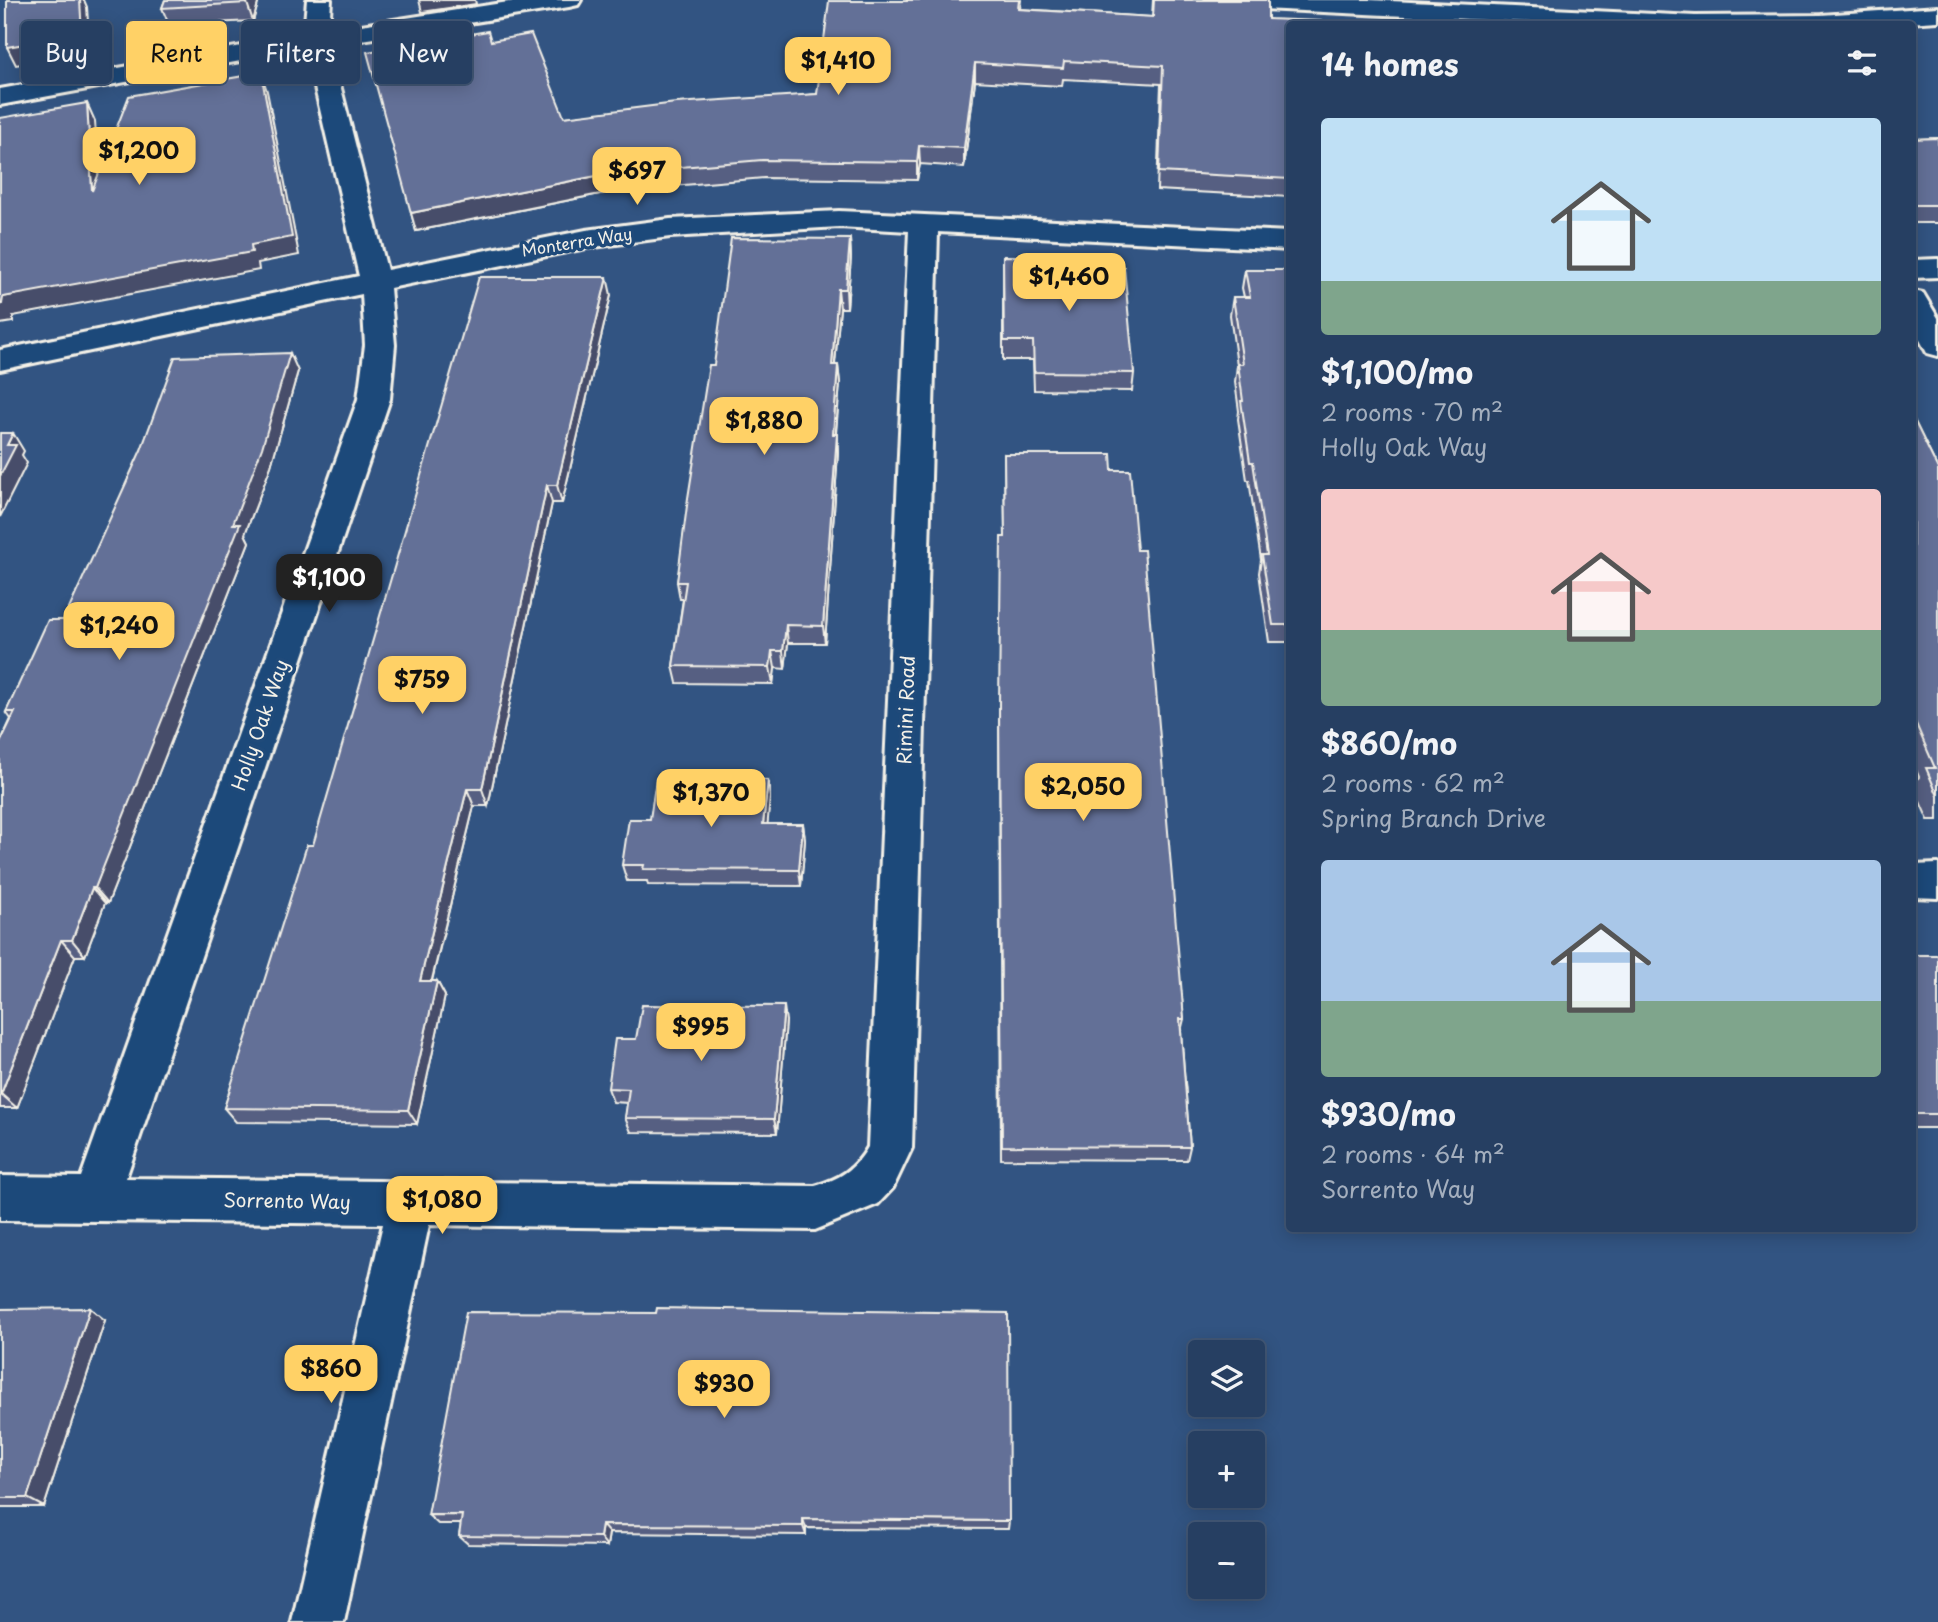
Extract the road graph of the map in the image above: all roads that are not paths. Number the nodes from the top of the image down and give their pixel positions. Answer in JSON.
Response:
{"nodes":[{"id":1,"x":320,"y":0,"type":"edge"},
{"id":2,"x":569,"y":0,"type":"edge"},
{"id":3,"x":1218,"y":0,"type":"edge"},
{"id":4,"x":1433,"y":12,"type":"edge"},
{"id":5,"x":1938,"y":14,"type":"edge"},
{"id":6,"x":318,"y":21,"type":"edge"},
{"id":7,"x":1647,"y":21,"type":"edge"},
{"id":8,"x":1836,"y":21,"type":"edge"},
{"id":9,"x":360,"y":33,"type":"edge"},
{"id":10,"x":241,"y":54,"type":"edge"},
{"id":11,"x":327,"y":84,"type":"edge"},
{"id":12,"x":0,"y":97,"type":"edge"},
{"id":13,"x":924,"y":222,"type":"junction"},
{"id":14,"x":1286,"y":241,"type":"edge"},
{"id":15,"x":1938,"y":268,"type":"edge"},
{"id":16,"x":1916,"y":269,"type":"edge"},
{"id":17,"x":376,"y":283,"type":"junction"},
{"id":18,"x":1916,"y":306,"type":"edge"},
{"id":19,"x":1938,"y":346,"type":"edge"},
{"id":20,"x":0,"y":360,"type":"edge"},
{"id":21,"x":1916,"y":881,"type":"edge"},
{"id":22,"x":1938,"y":881,"type":"edge"},
{"id":23,"x":865,"y":1189,"type":"joint"},
{"id":24,"x":0,"y":1198,"type":"edge"},
{"id":25,"x":96,"y":1199,"type":"junction"},
{"id":26,"x":411,"y":1203,"type":"junction"},
{"id":27,"x":318,"y":1622,"type":"edge"}],
"edges":[{"from":1,"to":6,"type":"street","name":"Holly Oak Way"},
{"from":2,"to":9,"type":"street"},
{"from":3,"to":4,"type":"street"},
{"from":4,"to":7,"type":"street"},
{"from":5,"to":8,"type":"street"},
{"from":10,"to":12,"type":"street"},
{"from":11,"to":17,"type":"street","name":"Holly Oak Way"},
{"from":13,"to":14,"type":"street","name":"Monterra Way"},
{"from":13,"to":17,"type":"street","name":"Monterra Way"},
{"from":13,"to":23,"type":"street","name":"Rimini Road"},
{"from":15,"to":16,"type":"street"},
{"from":17,"to":20,"type":"street","name":"Monterra Way"},
{"from":17,"to":25,"type":"street","name":"Holly Oak Way"},
{"from":18,"to":19,"type":"street"},
{"from":21,"to":22,"type":"street"},
{"from":23,"to":26,"type":"street","name":"Sorrento Way"},
{"from":24,"to":25,"type":"street","name":"Sorrento Way"},
{"from":25,"to":26,"type":"street","name":"Sorrento Way"},
{"from":26,"to":27,"type":"street"}]}
